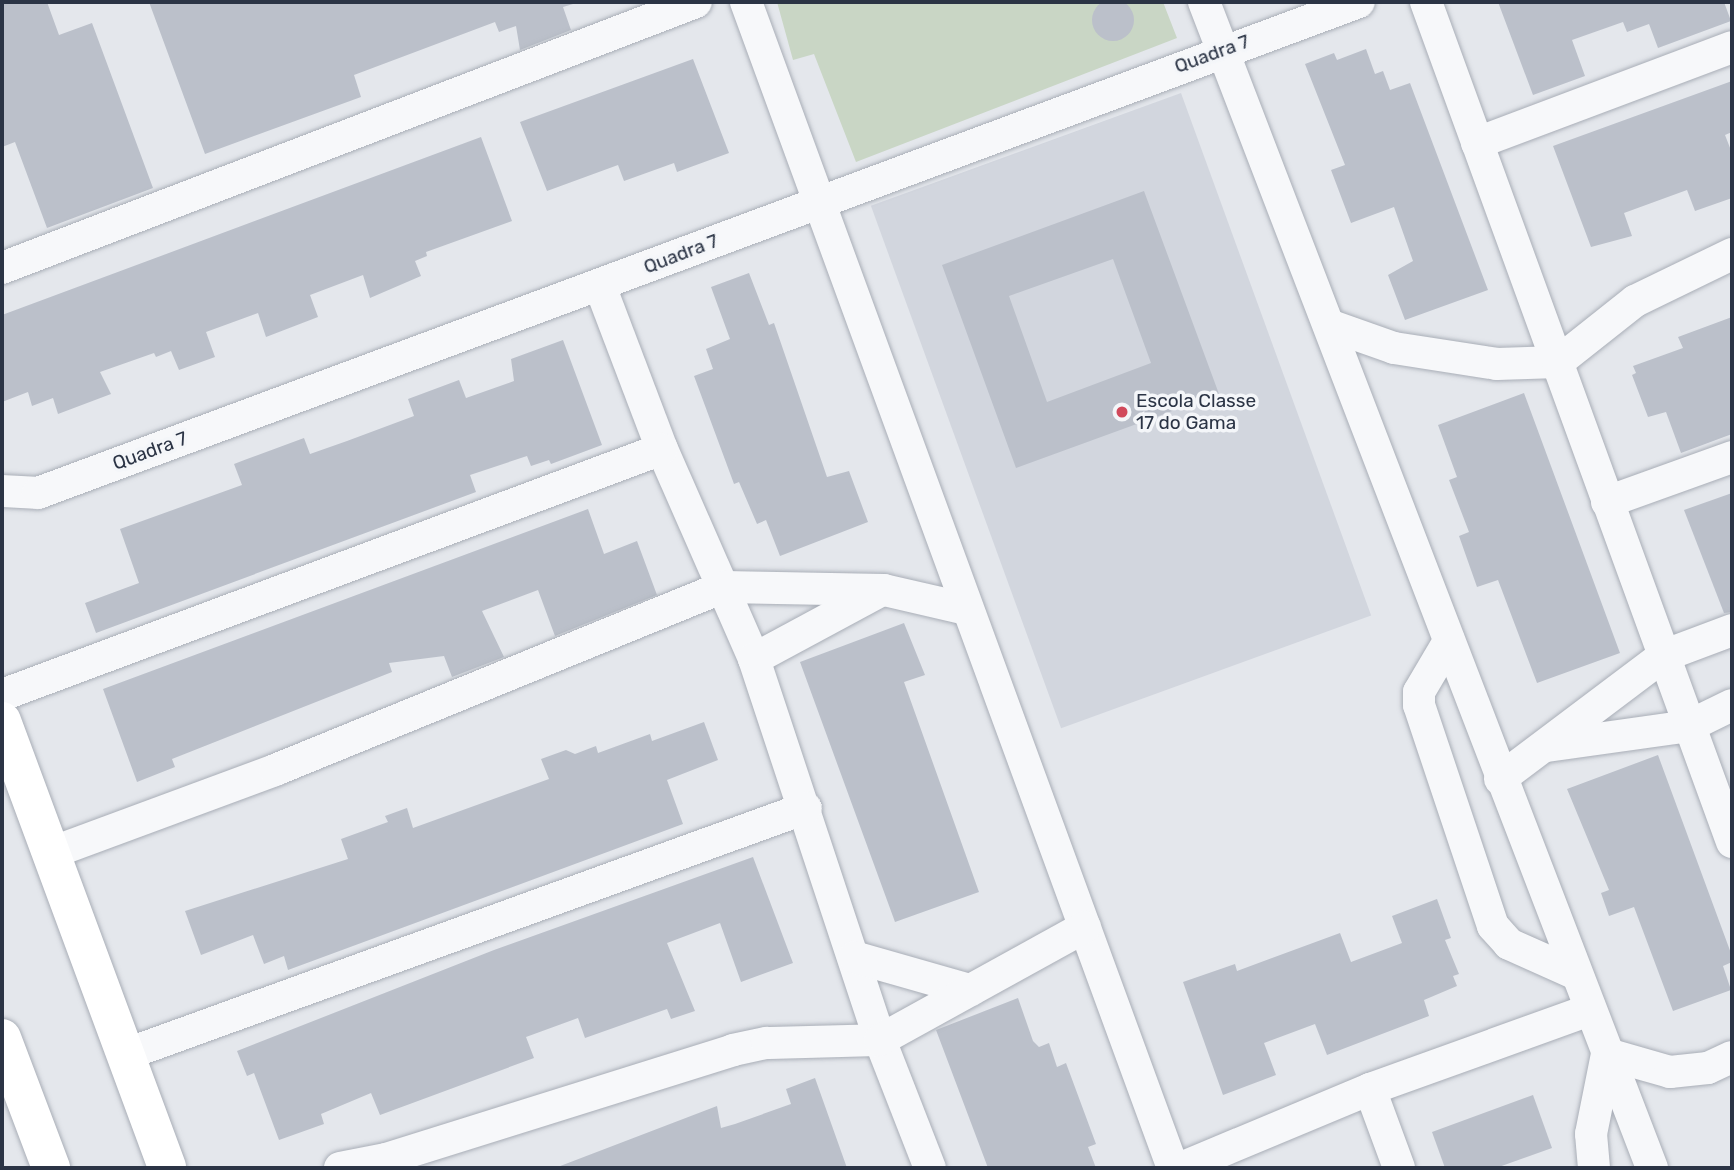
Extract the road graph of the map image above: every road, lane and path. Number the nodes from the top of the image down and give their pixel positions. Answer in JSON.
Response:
{"nodes":[{"id":1,"x":696,"y":2,"type":"edge"},
{"id":2,"x":746,"y":2,"type":"edge"},
{"id":3,"x":1204,"y":2,"type":"edge"},
{"id":4,"x":1359,"y":2,"type":"edge"},
{"id":5,"x":1426,"y":2,"type":"edge"},
{"id":6,"x":1732,"y":47,"type":"edge"},
{"id":7,"x":1224,"y":50,"type":"junction"},
{"id":8,"x":1477,"y":144,"type":"junction"},
{"id":9,"x":817,"y":200,"type":"junction"},
{"id":10,"x":1732,"y":254,"type":"edge"},
{"id":11,"x":2,"y":268,"type":"edge"},
{"id":12,"x":600,"y":286,"type":"junction"},
{"id":13,"x":1329,"y":325,"type":"junction"},
{"id":14,"x":1558,"y":362,"type":"junction"},
{"id":15,"x":662,"y":449,"type":"junction"},
{"id":16,"x":1732,"y":457,"type":"edge"},
{"id":17,"x":4,"y":487,"type":"edge"},
{"id":18,"x":1608,"y":502,"type":"junction"},
{"id":19,"x":724,"y":587,"type":"junction"},
{"id":20,"x":884,"y":590,"type":"junction"},
{"id":21,"x":966,"y":609,"type":"junction"},
{"id":22,"x":1732,"y":630,"type":"edge"},
{"id":23,"x":1449,"y":642,"type":"junction"},
{"id":24,"x":1663,"y":656,"type":"junction"},
{"id":25,"x":754,"y":659,"type":"junction"},
{"id":26,"x":2,"y":695,"type":"edge"},
{"id":27,"x":1732,"y":705,"type":"edge"},
{"id":28,"x":2,"y":721,"type":"edge"},
{"id":29,"x":1689,"y":726,"type":"junction"},
{"id":30,"x":1542,"y":747,"type":"junction"},
{"id":31,"x":1500,"y":779,"type":"junction"},
{"id":32,"x":806,"y":808,"type":"junction"},
{"id":33,"x":1732,"y":842,"type":"edge"},
{"id":34,"x":51,"y":853,"type":"junction"},
{"id":35,"x":1085,"y":927,"type":"junction"},
{"id":36,"x":855,"y":957,"type":"junction"},
{"id":37,"x":1573,"y":972,"type":"junction"},
{"id":38,"x":970,"y":990,"type":"junction"},
{"id":39,"x":1590,"y":1010,"type":"junction"},
{"id":40,"x":2,"y":1038,"type":"edge"},
{"id":41,"x":880,"y":1040,"type":"junction"},
{"id":42,"x":127,"y":1054,"type":"junction"},
{"id":43,"x":1607,"y":1054,"type":"junction"},
{"id":44,"x":1732,"y":1057,"type":"edge"},
{"id":45,"x":1370,"y":1089,"type":"junction"},
{"id":46,"x":13,"y":1100,"type":"edge"},
{"id":47,"x":51,"y":1168,"type":"edge"},
{"id":48,"x":167,"y":1168,"type":"edge"},
{"id":49,"x":341,"y":1168,"type":"edge"},
{"id":50,"x":928,"y":1168,"type":"edge"},
{"id":51,"x":1173,"y":1168,"type":"edge"},
{"id":52,"x":1181,"y":1168,"type":"edge"},
{"id":53,"x":1399,"y":1168,"type":"edge"},
{"id":54,"x":1594,"y":1168,"type":"edge"},
{"id":55,"x":1651,"y":1168,"type":"edge"}],
"edges":[{"from":1,"to":11,"type":"street"},
{"from":2,"to":9,"type":"street"},
{"from":3,"to":7,"type":"street"},
{"from":4,"to":7,"type":"street","name":"Quadra 7"},
{"from":5,"to":8,"type":"street"},
{"from":6,"to":8,"type":"street"},
{"from":7,"to":9,"type":"street","name":"Quadra 7"},
{"from":7,"to":13,"type":"street"},
{"from":8,"to":14,"type":"street"},
{"from":9,"to":12,"type":"street","name":"Quadra 7"},
{"from":9,"to":21,"type":"street"},
{"from":10,"to":14,"type":"street"},
{"from":12,"to":15,"type":"street"},
{"from":12,"to":17,"type":"street","name":"Quadra 7"},
{"from":13,"to":14,"type":"street"},
{"from":13,"to":23,"type":"street"},
{"from":14,"to":18,"type":"street"},
{"from":15,"to":19,"type":"street"},
{"from":15,"to":26,"type":"street"},
{"from":16,"to":18,"type":"street"},
{"from":18,"to":24,"type":"street"},
{"from":19,"to":20,"type":"street"},
{"from":19,"to":25,"type":"street"},
{"from":19,"to":34,"type":"street"},
{"from":20,"to":21,"type":"street"},
{"from":20,"to":25,"type":"street"},
{"from":21,"to":35,"type":"street"},
{"from":22,"to":24,"type":"street"},
{"from":23,"to":31,"type":"street"},
{"from":23,"to":37,"type":"street"},
{"from":24,"to":29,"type":"street"},
{"from":24,"to":30,"type":"street"},
{"from":25,"to":32,"type":"street"},
{"from":27,"to":29,"type":"street"},
{"from":28,"to":34,"type":"main road"},
{"from":29,"to":30,"type":"street"},
{"from":29,"to":33,"type":"street"},
{"from":30,"to":31,"type":"street"},
{"from":31,"to":37,"type":"street"},
{"from":32,"to":36,"type":"street"},
{"from":32,"to":42,"type":"street"},
{"from":34,"to":42,"type":"main road"},
{"from":35,"to":38,"type":"street"},
{"from":35,"to":51,"type":"street"},
{"from":36,"to":38,"type":"street"},
{"from":36,"to":41,"type":"street"},
{"from":37,"to":39,"type":"street"},
{"from":38,"to":41,"type":"street"},
{"from":39,"to":43,"type":"street"},
{"from":39,"to":45,"type":"street"},
{"from":40,"to":46,"type":"main road"},
{"from":41,"to":49,"type":"street"},
{"from":41,"to":50,"type":"street"},
{"from":42,"to":48,"type":"main road"},
{"from":43,"to":44,"type":"street"},
{"from":43,"to":54,"type":"street"},
{"from":43,"to":55,"type":"street"},
{"from":45,"to":52,"type":"street"},
{"from":45,"to":53,"type":"street"},
{"from":46,"to":47,"type":"main road"}]}
